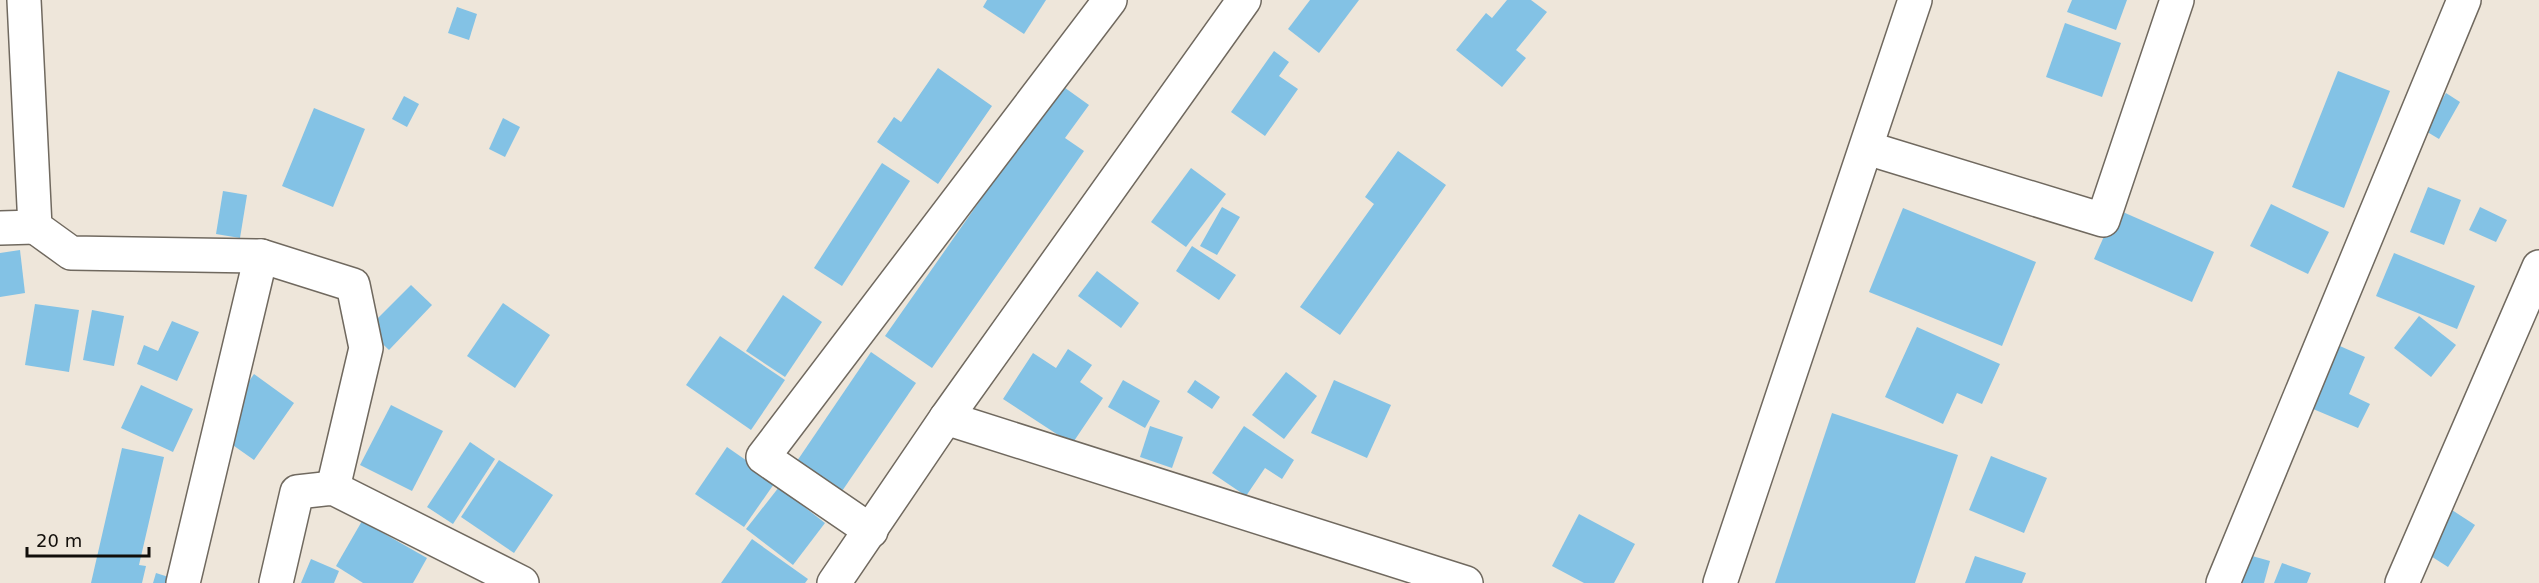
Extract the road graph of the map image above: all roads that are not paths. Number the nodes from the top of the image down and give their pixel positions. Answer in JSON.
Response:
{"nodes":[{"id":1,"x":24,"y":0,"type":"edge"},
{"id":2,"x":1110,"y":0,"type":"edge"},
{"id":3,"x":1244,"y":0,"type":"edge"},
{"id":4,"x":1915,"y":0,"type":"edge"},
{"id":5,"x":2177,"y":0,"type":"edge"},
{"id":6,"x":2464,"y":0,"type":"edge"},
{"id":7,"x":1867,"y":148,"type":"junction"},
{"id":8,"x":35,"y":227,"type":"junction"},
{"id":9,"x":0,"y":228,"type":"edge"},
{"id":10,"x":261,"y":256,"type":"junction"},
{"id":11,"x":2539,"y":267,"type":"edge"},
{"id":12,"x":946,"y":418,"type":"junction"},
{"id":13,"x":333,"y":488,"type":"junction"},
{"id":14,"x":872,"y":531,"type":"junction"},
{"id":15,"x":183,"y":583,"type":"edge"},
{"id":16,"x":276,"y":583,"type":"edge"},
{"id":17,"x":522,"y":583,"type":"edge"},
{"id":18,"x":834,"y":583,"type":"edge"},
{"id":19,"x":1466,"y":583,"type":"edge"},
{"id":20,"x":1720,"y":583,"type":"edge"},
{"id":21,"x":2223,"y":583,"type":"edge"},
{"id":22,"x":2402,"y":583,"type":"edge"}],
"edges":[{"from":1,"to":8,"type":"street"},
{"from":2,"to":14,"type":"street"},
{"from":3,"to":12,"type":"street"},
{"from":4,"to":7,"type":"street"},
{"from":5,"to":7,"type":"street"},
{"from":6,"to":21,"type":"street"},
{"from":7,"to":20,"type":"street"},
{"from":8,"to":9,"type":"street"},
{"from":8,"to":10,"type":"street"},
{"from":10,"to":13,"type":"street"},
{"from":10,"to":15,"type":"street"},
{"from":11,"to":22,"type":"street"},
{"from":12,"to":14,"type":"street"},
{"from":12,"to":19,"type":"street"},
{"from":13,"to":16,"type":"street"},
{"from":13,"to":17,"type":"street"},
{"from":14,"to":18,"type":"street"}]}
